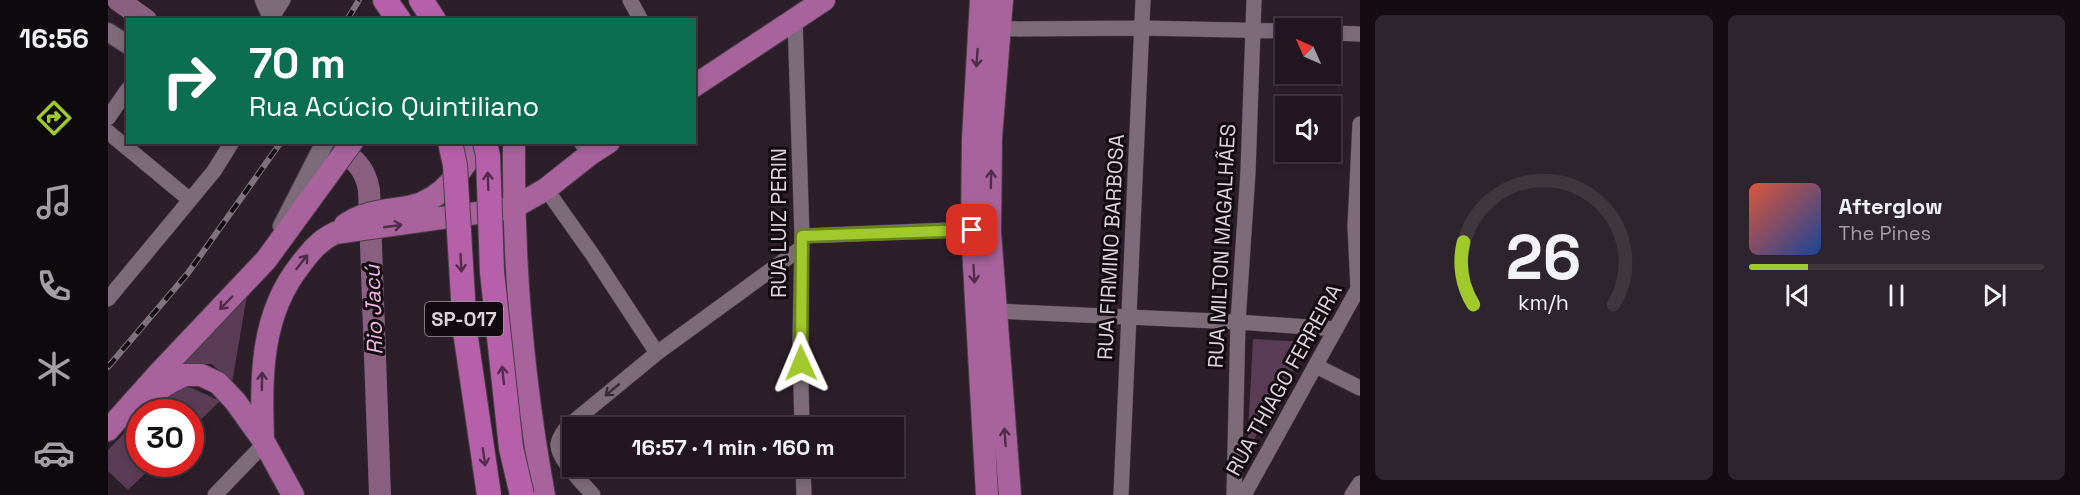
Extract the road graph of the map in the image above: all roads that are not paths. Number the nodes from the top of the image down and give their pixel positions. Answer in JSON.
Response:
{"nodes":[{"id":1,"x":264,"y":0,"type":"edge"},
{"id":2,"x":283,"y":0,"type":"edge"},
{"id":3,"x":385,"y":0,"type":"edge"},
{"id":4,"x":421,"y":0,"type":"edge"},
{"id":5,"x":630,"y":0,"type":"edge"},
{"id":6,"x":824,"y":0,"type":"edge"},
{"id":7,"x":981,"y":0,"type":"edge"},
{"id":8,"x":1002,"y":0,"type":"edge"},
{"id":9,"x":1143,"y":0,"type":"edge"},
{"id":10,"x":1254,"y":0,"type":"edge"},
{"id":11,"x":272,"y":18,"type":"edge"},
{"id":12,"x":273,"y":18,"type":"edge"},
{"id":13,"x":398,"y":18,"type":"edge"},
{"id":14,"x":433,"y":18,"type":"edge"},
{"id":15,"x":640,"y":18,"type":"edge"},
{"id":16,"x":795,"y":19,"type":"junction"},
{"id":17,"x":1142,"y":28,"type":"junction"},
{"id":18,"x":1000,"y":29,"type":"junction"},
{"id":19,"x":1252,"y":29,"type":"junction"},
{"id":20,"x":1275,"y":30,"type":"edge"},
{"id":21,"x":108,"y":32,"type":"edge"},
{"id":22,"x":1341,"y":33,"type":"edge"},
{"id":23,"x":1360,"y":34,"type":"edge"},
{"id":24,"x":126,"y":44,"type":"edge"},
{"id":25,"x":696,"y":85,"type":"edge"},
{"id":26,"x":126,"y":91,"type":"edge"},
{"id":27,"x":110,"y":110,"type":"edge"},
{"id":28,"x":1360,"y":124,"type":"edge"},
{"id":29,"x":108,"y":132,"type":"edge"},
{"id":30,"x":231,"y":144,"type":"edge"},
{"id":31,"x":325,"y":144,"type":"edge"},
{"id":32,"x":350,"y":144,"type":"edge"},
{"id":33,"x":450,"y":144,"type":"edge"},
{"id":34,"x":477,"y":144,"type":"edge"},
{"id":35,"x":485,"y":144,"type":"edge"},
{"id":36,"x":602,"y":144,"type":"edge"},
{"id":37,"x":513,"y":145,"type":"edge"},
{"id":38,"x":585,"y":149,"type":"edge"},
{"id":39,"x":320,"y":172,"type":"junction"},
{"id":40,"x":546,"y":189,"type":"junction"},
{"id":41,"x":190,"y":200,"type":"junction"},
{"id":42,"x":513,"y":208,"type":"junction"},
{"id":43,"x":433,"y":209,"type":"junction"},
{"id":44,"x":972,"y":230,"type":"junction"},
{"id":45,"x":802,"y":242,"type":"junction"},
{"id":46,"x":1359,"y":288,"type":"edge"},
{"id":47,"x":108,"y":299,"type":"edge"},
{"id":48,"x":996,"y":310,"type":"junction"},
{"id":49,"x":1129,"y":318,"type":"junction"},
{"id":50,"x":1238,"y":322,"type":"junction"},
{"id":51,"x":1336,"y":329,"type":"junction"},
{"id":52,"x":657,"y":353,"type":"junction"},
{"id":53,"x":1316,"y":366,"type":"junction"},
{"id":54,"x":1360,"y":388,"type":"edge"},
{"id":55,"x":802,"y":417,"type":"edge"},
{"id":56,"x":111,"y":426,"type":"edge"},
{"id":57,"x":264,"y":442,"type":"junction"},
{"id":58,"x":803,"y":477,"type":"edge"},
{"id":59,"x":215,"y":495,"type":"edge"},
{"id":60,"x":293,"y":495,"type":"edge"},
{"id":61,"x":489,"y":495,"type":"edge"},
{"id":62,"x":522,"y":495,"type":"edge"},
{"id":63,"x":544,"y":495,"type":"edge"},
{"id":64,"x":593,"y":495,"type":"edge"},
{"id":65,"x":804,"y":495,"type":"edge"},
{"id":66,"x":987,"y":495,"type":"edge"},
{"id":67,"x":1010,"y":495,"type":"edge"},
{"id":68,"x":1121,"y":495,"type":"edge"},
{"id":69,"x":1234,"y":495,"type":"edge"},
{"id":70,"x":1244,"y":495,"type":"edge"}],
"edges":[{"from":1,"to":11,"type":"street"},
{"from":2,"to":12,"type":"street"},
{"from":3,"to":13,"type":"highway"},
{"from":4,"to":14,"type":"highway"},
{"from":5,"to":15,"type":"street"},
{"from":6,"to":16,"type":"main road"},
{"from":7,"to":44,"type":"main road","one_way":true},
{"from":8,"to":18,"type":"main road"},
{"from":9,"to":17,"type":"street","name":"RUA FIRMINO BARBOSA"},
{"from":10,"to":19,"type":"street","name":"RUA MILTON MAGALHÃES"},
{"from":16,"to":25,"type":"main road"},
{"from":16,"to":45,"type":"street","name":"RUA LUIZ PERIN"},
{"from":17,"to":18,"type":"street"},
{"from":17,"to":19,"type":"street"},
{"from":17,"to":49,"type":"street","name":"RUA FIRMINO BARBOSA"},
{"from":48,"to":18,"type":"main road","one_way":true},
{"from":19,"to":20,"type":"street"},
{"from":19,"to":50,"type":"street","name":"RUA MILTON MAGALHÃES"},
{"from":21,"to":24,"type":"street"},
{"from":22,"to":23,"type":"street"},
{"from":26,"to":27,"type":"street"},
{"from":28,"to":46,"type":"street"},
{"from":29,"to":41,"type":"street"},
{"from":30,"to":41,"type":"street"},
{"from":31,"to":39,"type":"street"},
{"from":32,"to":39,"type":"main road"},
{"from":33,"to":61,"type":"highway","number":"SP-017","one_way":true,"bridge":true},
{"from":34,"to":43,"type":"main road"},
{"from":62,"to":35,"type":"highway","number":"SP-017","one_way":true,"bridge":true},
{"from":36,"to":38,"type":"main road"},
{"from":37,"to":38,"type":"main road"},
{"from":37,"to":42,"type":"main road"},
{"from":38,"to":40,"type":"main road"},
{"from":39,"to":56,"type":"main road","one_way":true},
{"from":40,"to":42,"type":"main road"},
{"from":40,"to":52,"type":"street"},
{"from":41,"to":47,"type":"street"},
{"from":42,"to":43,"type":"main road"},
{"from":42,"to":63,"type":"main road"},
{"from":57,"to":43,"type":"main road","one_way":true},
{"from":44,"to":45,"type":"street"},
{"from":44,"to":66,"type":"main road","one_way":true},
{"from":45,"to":52,"type":"street"},
{"from":45,"to":55,"type":"street","name":"RUA LUIZ PERIN"},
{"from":46,"to":51,"type":"street","name":"RUA THIAGO FERREIRA"},
{"from":48,"to":49,"type":"street"},
{"from":67,"to":48,"type":"main road","one_way":true},
{"from":49,"to":50,"type":"street"},
{"from":49,"to":68,"type":"street","name":"RUA FIRMINO BARBOSA"},
{"from":50,"to":51,"type":"street"},
{"from":50,"to":69,"type":"street","name":"RUA MILTON MAGALHÃES"},
{"from":51,"to":53,"type":"street","name":"RUA THIAGO FERREIRA"},
{"from":52,"to":64,"type":"street","one_way":true},
{"from":53,"to":54,"type":"street"},
{"from":53,"to":70,"type":"street","name":"RUA THIAGO FERREIRA"},
{"from":56,"to":57,"type":"main road"},
{"from":57,"to":59,"type":"street"},
{"from":57,"to":60,"type":"main road"},
{"from":58,"to":65,"type":"street"}]}
